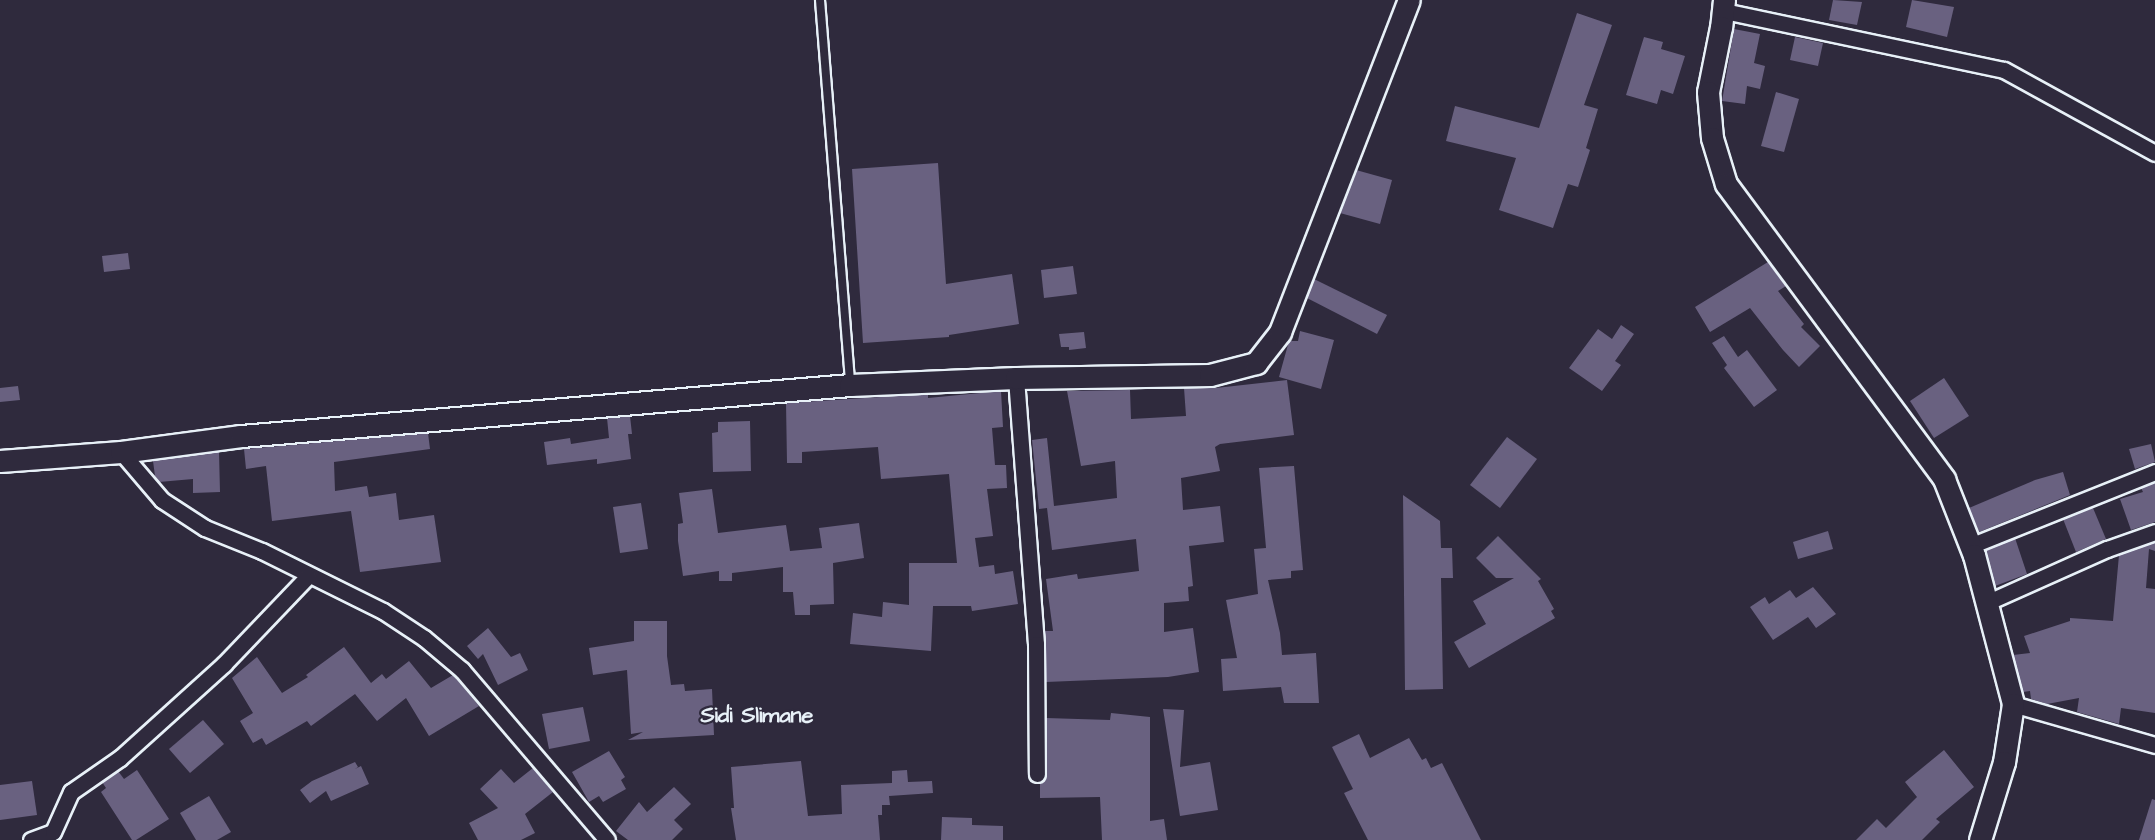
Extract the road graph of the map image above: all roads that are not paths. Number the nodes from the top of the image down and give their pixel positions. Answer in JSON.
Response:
{"nodes":[{"id":1,"x":820,"y":0,"type":"edge"},
{"id":2,"x":1409,"y":0,"type":"edge"},
{"id":3,"x":1724,"y":6,"type":"edge"},
{"id":4,"x":2155,"y":153,"type":"edge"},
{"id":5,"x":1016,"y":378,"type":"junction"},
{"id":6,"x":850,"y":385,"type":"junction"},
{"id":7,"x":121,"y":452,"type":"junction"},
{"id":8,"x":0,"y":461,"type":"edge"},
{"id":9,"x":2155,"y":472,"type":"edge"},
{"id":10,"x":2155,"y":532,"type":"edge"},
{"id":11,"x":1970,"y":546,"type":"junction"},
{"id":12,"x":308,"y":576,"type":"junction"},
{"id":13,"x":1986,"y":603,"type":"junction"},
{"id":14,"x":2013,"y":704,"type":"junction"},
{"id":15,"x":2155,"y":745,"type":"edge"},
{"id":16,"x":1037,"y":774,"type":"dead end"},
{"id":17,"x":57,"y":836,"type":"edge"},
{"id":18,"x":31,"y":840,"type":"edge"},
{"id":19,"x":607,"y":840,"type":"edge"},
{"id":20,"x":1980,"y":840,"type":"edge"}],
"edges":[{"from":1,"to":6,"type":"lane"},
{"from":2,"to":5,"type":"main road"},
{"from":3,"to":4,"type":"street"},
{"from":3,"to":11,"type":"main road"},
{"from":5,"to":6,"type":"main road"},
{"from":5,"to":16,"type":"street"},
{"from":6,"to":7,"type":"main road"},
{"from":7,"to":8,"type":"main road"},
{"from":7,"to":12,"type":"street"},
{"from":9,"to":11,"type":"street"},
{"from":10,"to":13,"type":"street"},
{"from":11,"to":13,"type":"main road"},
{"from":12,"to":17,"type":"street"},
{"from":12,"to":19,"type":"street"},
{"from":13,"to":14,"type":"main road"},
{"from":14,"to":15,"type":"street"},
{"from":14,"to":20,"type":"main road"},
{"from":17,"to":18,"type":"street"}]}
